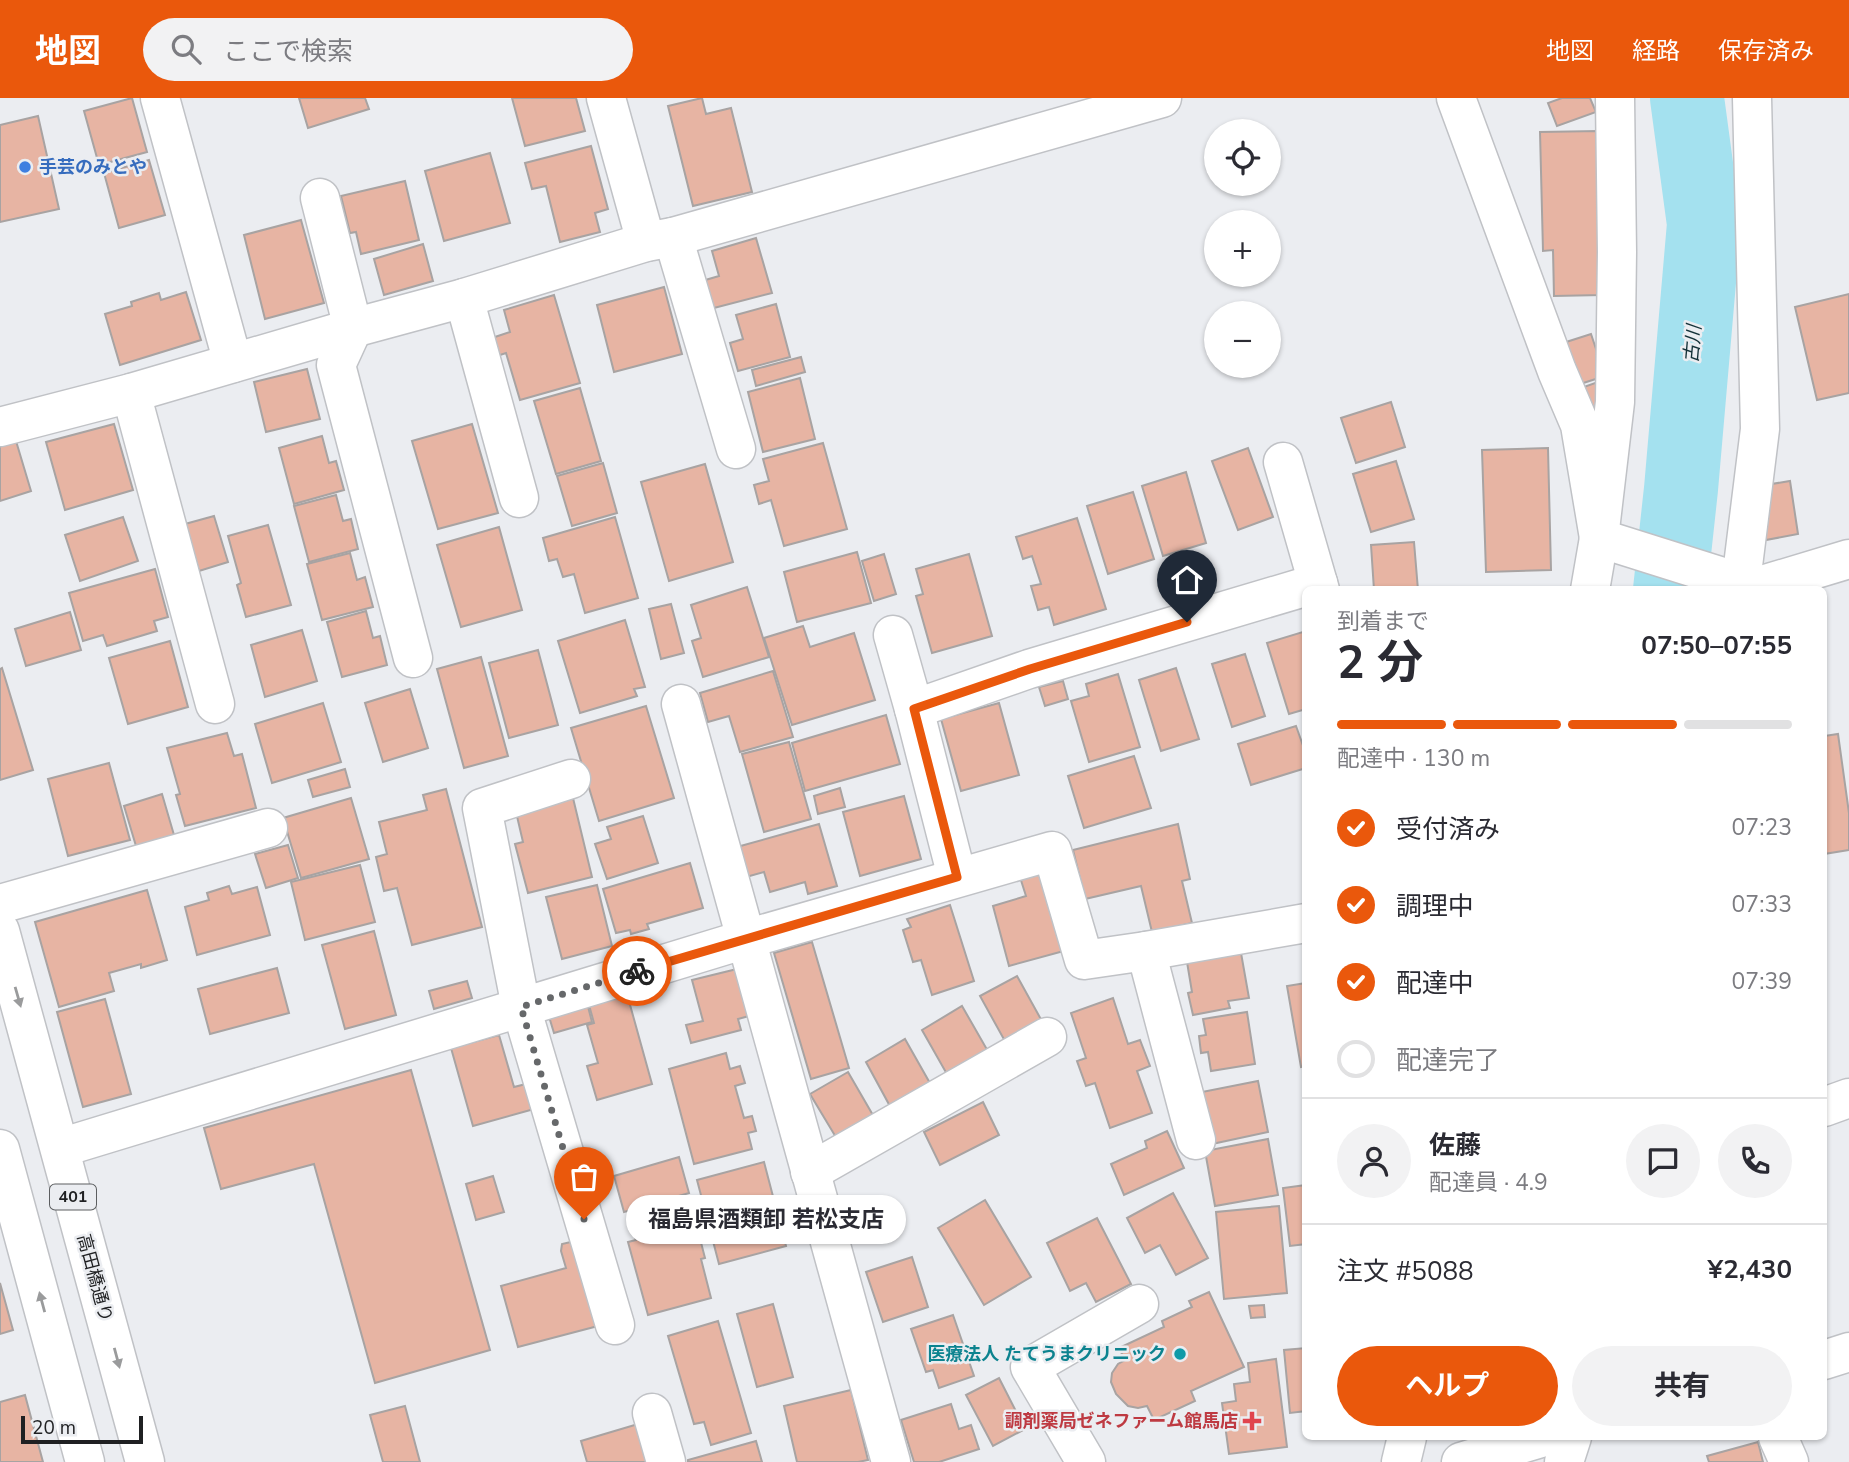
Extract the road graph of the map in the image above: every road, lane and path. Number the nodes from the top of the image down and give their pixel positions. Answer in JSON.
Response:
{"nodes":[{"id":1,"x":160,"y":98,"type":"edge"},
{"id":2,"x":606,"y":98,"type":"edge"},
{"id":3,"x":1162,"y":98,"type":"edge"},
{"id":4,"x":1456,"y":98,"type":"edge"},
{"id":5,"x":1615,"y":98,"type":"edge"},
{"id":6,"x":1752,"y":98,"type":"edge"},
{"id":7,"x":320,"y":198,"type":"dead end"},
{"id":8,"x":660,"y":240,"type":"junction"},
{"id":9,"x":464,"y":298,"type":"junction"},
{"id":10,"x":354,"y":328,"type":"junction"},
{"id":11,"x":233,"y":363,"type":"junction"},
{"id":12,"x":131,"y":393,"type":"junction"},
{"id":13,"x":0,"y":427,"type":"edge"},
{"id":14,"x":736,"y":449,"type":"dead end"},
{"id":15,"x":1283,"y":462,"type":"dead end"},
{"id":16,"x":519,"y":498,"type":"dead end"},
{"id":17,"x":1599,"y":538,"type":"junction"},
{"id":18,"x":1849,"y":559,"type":"edge"},
{"id":19,"x":1319,"y":586,"type":"edge"},
{"id":20,"x":1591,"y":586,"type":"edge"},
{"id":21,"x":1741,"y":586,"type":"edge"},
{"id":22,"x":1302,"y":591,"type":"edge"},
{"id":23,"x":893,"y":635,"type":"dead end"},
{"id":24,"x":413,"y":658,"type":"dead end"},
{"id":25,"x":215,"y":704,"type":"dead end"},
{"id":26,"x":681,"y":704,"type":"dead end"},
{"id":27,"x":914,"y":709,"type":"junction"},
{"id":28,"x":571,"y":779,"type":"dead end"},
{"id":29,"x":268,"y":828,"type":"dead end"},
{"id":30,"x":957,"y":877,"type":"junction"},
{"id":31,"x":0,"y":904,"type":"edge"},
{"id":32,"x":1302,"y":924,"type":"edge"},
{"id":33,"x":0,"y":931,"type":"edge"},
{"id":34,"x":746,"y":939,"type":"junction"},
{"id":35,"x":1146,"y":951,"type":"junction"},
{"id":36,"x":521,"y":1007,"type":"junction"},
{"id":37,"x":1047,"y":1037,"type":"dead end"},
{"id":38,"x":1849,"y":1098,"type":"edge"},
{"id":39,"x":1827,"y":1106,"type":"edge"},
{"id":40,"x":1196,"y":1140,"type":"dead end"},
{"id":41,"x":60,"y":1148,"type":"junction"},
{"id":42,"x":1,"y":1160,"type":"edge"},
{"id":43,"x":810,"y":1172,"type":"junction"},
{"id":44,"x":1139,"y":1304,"type":"dead end"},
{"id":45,"x":615,"y":1325,"type":"dead end"},
{"id":46,"x":652,"y":1413,"type":"dead end"},
{"id":47,"x":1406,"y":1440,"type":"edge"},
{"id":48,"x":1534,"y":1440,"type":"edge"},
{"id":49,"x":1571,"y":1440,"type":"edge"},
{"id":50,"x":1779,"y":1440,"type":"edge"},
{"id":51,"x":85,"y":1462,"type":"edge"},
{"id":52,"x":145,"y":1462,"type":"edge"},
{"id":53,"x":666,"y":1462,"type":"edge"},
{"id":54,"x":891,"y":1462,"type":"edge"},
{"id":55,"x":1086,"y":1462,"type":"edge"},
{"id":56,"x":1401,"y":1462,"type":"edge"},
{"id":57,"x":1461,"y":1462,"type":"edge"},
{"id":58,"x":1564,"y":1462,"type":"edge"},
{"id":59,"x":1789,"y":1462,"type":"edge"}],
"edges":[{"from":1,"to":11,"type":"main road"},
{"from":2,"to":8,"type":"main road"},
{"from":3,"to":8,"type":"main road"},
{"from":4,"to":17,"type":"main road"},
{"from":5,"to":17,"type":"main road"},
{"from":6,"to":21,"type":"main road"},
{"from":7,"to":10,"type":"main road"},
{"from":8,"to":9,"type":"main road"},
{"from":8,"to":14,"type":"main road"},
{"from":9,"to":10,"type":"main road"},
{"from":9,"to":16,"type":"main road"},
{"from":10,"to":11,"type":"main road"},
{"from":10,"to":24,"type":"main road"},
{"from":11,"to":12,"type":"main road"},
{"from":12,"to":13,"type":"main road"},
{"from":12,"to":25,"type":"main road"},
{"from":15,"to":19,"type":"main road"},
{"from":17,"to":20,"type":"main road"},
{"from":17,"to":21,"type":"main road"},
{"from":18,"to":21,"type":"main road"},
{"from":22,"to":27,"type":"main road"},
{"from":23,"to":27,"type":"main road"},
{"from":26,"to":34,"type":"main road"},
{"from":27,"to":30,"type":"main road"},
{"from":28,"to":36,"type":"main road"},
{"from":29,"to":31,"type":"main road"},
{"from":30,"to":34,"type":"main road"},
{"from":30,"to":35,"type":"main road"},
{"from":32,"to":35,"type":"main road"},
{"from":33,"to":41,"type":"main road","name":"高田橋通り","number":"401","one_way":true},
{"from":34,"to":36,"type":"main road"},
{"from":34,"to":43,"type":"main road"},
{"from":35,"to":40,"type":"main road"},
{"from":36,"to":41,"type":"main road"},
{"from":36,"to":45,"type":"main road"},
{"from":37,"to":43,"type":"main road"},
{"from":38,"to":39,"type":"main road"},
{"from":41,"to":52,"type":"main road","name":"高田橋通り","number":"401","one_way":true},
{"from":51,"to":42,"type":"main road","one_way":true},
{"from":43,"to":54,"type":"main road"},
{"from":44,"to":55,"type":"main road"},
{"from":46,"to":53,"type":"main road"},
{"from":47,"to":56,"type":"main road"},
{"from":48,"to":57,"type":"main road"},
{"from":49,"to":58,"type":"main road"},
{"from":50,"to":59,"type":"main road"}]}
